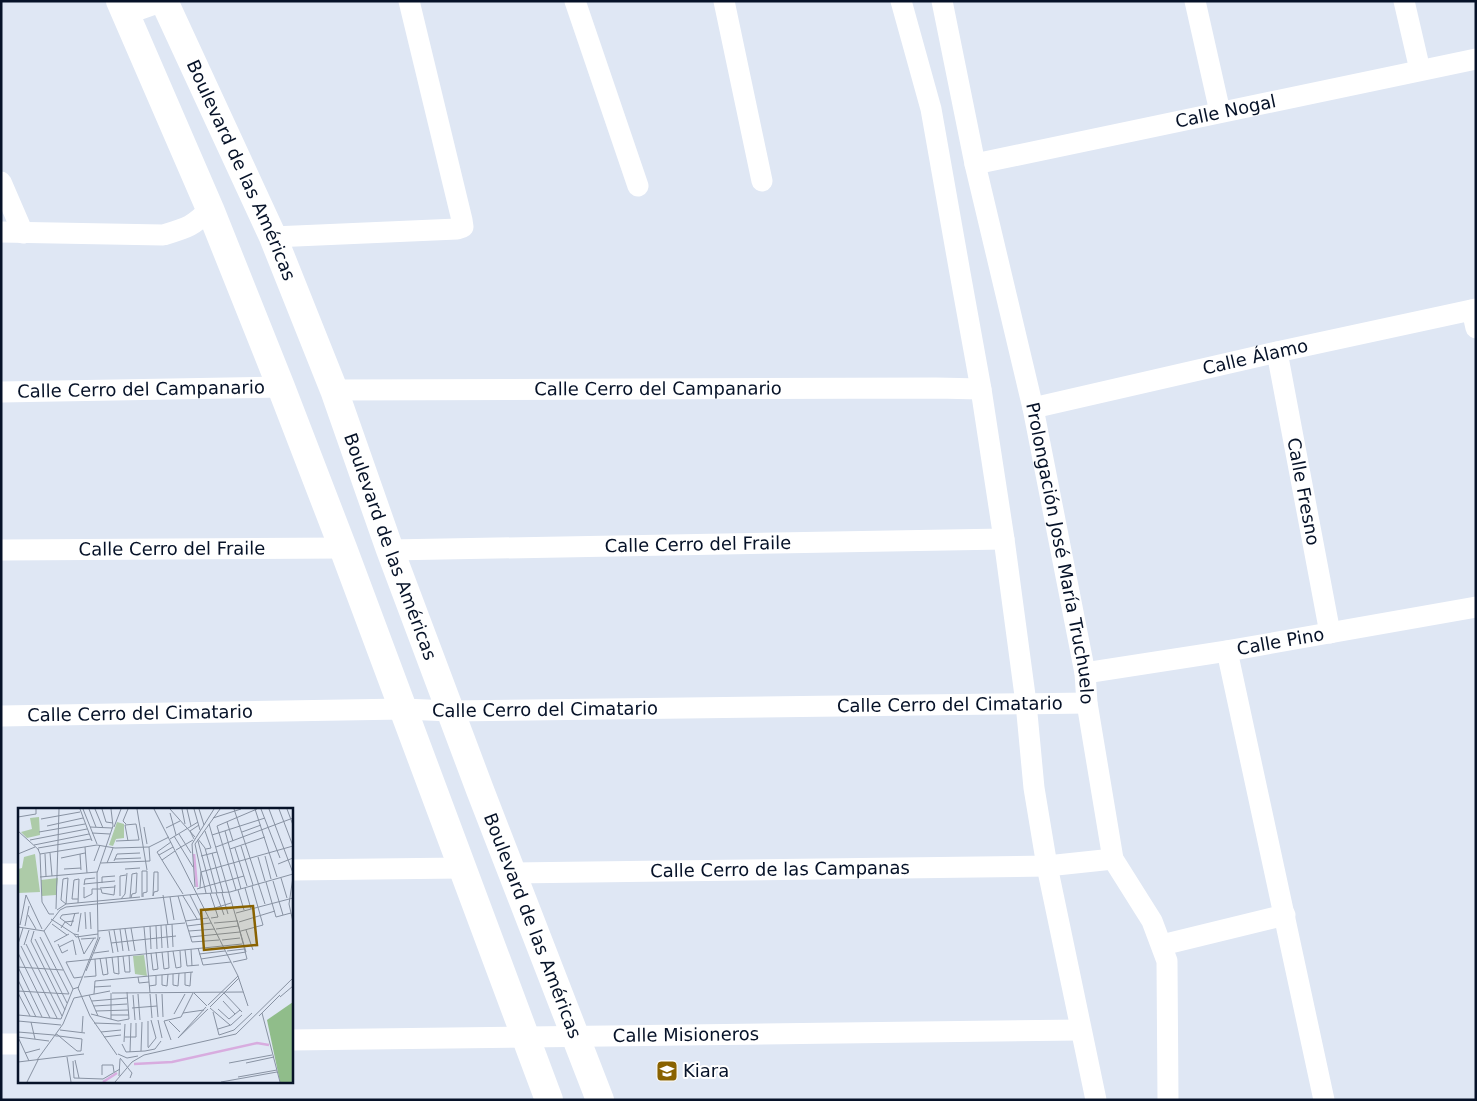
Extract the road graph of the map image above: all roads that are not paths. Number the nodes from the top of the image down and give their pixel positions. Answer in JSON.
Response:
{"nodes":[{"id":1,"x":164,"y":1,"type":"edge"},
{"id":2,"x":410,"y":1,"type":"edge"},
{"id":3,"x":575,"y":1,"type":"edge"},
{"id":4,"x":724,"y":1,"type":"edge"},
{"id":5,"x":901,"y":1,"type":"edge"},
{"id":6,"x":942,"y":1,"type":"edge"},
{"id":7,"x":1195,"y":1,"type":"edge"},
{"id":8,"x":1404,"y":1,"type":"edge"},
{"id":9,"x":123,"y":8,"type":"edge"},
{"id":10,"x":1476,"y":58,"type":"edge"},
{"id":11,"x":1420,"y":70,"type":"junction"},
{"id":12,"x":1220,"y":112,"type":"junction"},
{"id":13,"x":976,"y":164,"type":"junction"},
{"id":14,"x":762,"y":181,"type":"dead end"},
{"id":15,"x":1,"y":182,"type":"edge"},
{"id":16,"x":638,"y":186,"type":"dead end"},
{"id":17,"x":210,"y":209,"type":"junction"},
{"id":18,"x":1,"y":232,"type":"edge"},
{"id":19,"x":23,"y":233,"type":"junction"},
{"id":20,"x":273,"y":238,"type":"junction"},
{"id":21,"x":1475,"y":316,"type":"edge"},
{"id":22,"x":1277,"y":352,"type":"junction"},
{"id":23,"x":281,"y":387,"type":"junction"},
{"id":24,"x":334,"y":390,"type":"junction"},
{"id":25,"x":981,"y":390,"type":"junction"},
{"id":26,"x":1,"y":392,"type":"edge"},
{"id":27,"x":1033,"y":408,"type":"junction"},
{"id":28,"x":1004,"y":539,"type":"junction"},
{"id":29,"x":343,"y":548,"type":"junction"},
{"id":30,"x":1,"y":550,"type":"edge"},
{"id":31,"x":390,"y":550,"type":"junction"},
{"id":32,"x":1476,"y":607,"type":"edge"},
{"id":33,"x":1330,"y":633,"type":"junction"},
{"id":34,"x":1227,"y":651,"type":"junction"},
{"id":35,"x":1085,"y":673,"type":"junction"},
{"id":36,"x":1026,"y":703,"type":"junction"},
{"id":37,"x":1087,"y":703,"type":"junction"},
{"id":38,"x":404,"y":709,"type":"junction"},
{"id":39,"x":452,"y":711,"type":"junction"},
{"id":40,"x":1,"y":716,"type":"edge"},
{"id":41,"x":1113,"y":860,"type":"junction"},
{"id":42,"x":1047,"y":866,"type":"junction"},
{"id":43,"x":461,"y":868,"type":"junction"},
{"id":44,"x":292,"y":870,"type":"edge"},
{"id":45,"x":512,"y":873,"type":"junction"},
{"id":46,"x":1,"y":874,"type":"edge"},
{"id":47,"x":18,"y":874,"type":"edge"},
{"id":48,"x":1285,"y":915,"type":"junction"},
{"id":49,"x":1162,"y":945,"type":"junction"},
{"id":50,"x":1080,"y":1030,"type":"junction"},
{"id":51,"x":574,"y":1035,"type":"junction"},
{"id":52,"x":526,"y":1036,"type":"junction"},
{"id":53,"x":292,"y":1040,"type":"edge"},
{"id":54,"x":1,"y":1044,"type":"edge"},
{"id":55,"x":18,"y":1044,"type":"edge"},
{"id":56,"x":549,"y":1100,"type":"edge"},
{"id":57,"x":600,"y":1100,"type":"edge"},
{"id":58,"x":1096,"y":1100,"type":"edge"},
{"id":59,"x":1168,"y":1100,"type":"edge"},
{"id":60,"x":1324,"y":1100,"type":"edge"}],
"edges":[{"from":1,"to":9,"type":"street"},
{"from":1,"to":20,"type":"main road","name":"Boulevard de las Américas"},
{"from":2,"to":20,"type":"street"},
{"from":3,"to":16,"type":"street"},
{"from":4,"to":14,"type":"street"},
{"from":5,"to":25,"type":"street"},
{"from":6,"to":13,"type":"street","name":"Prolongación José María Truchuelo"},
{"from":7,"to":12,"type":"street"},
{"from":8,"to":11,"type":"street"},
{"from":9,"to":17,"type":"main road"},
{"from":10,"to":11,"type":"street","name":"Calle Nogal"},
{"from":11,"to":12,"type":"street","name":"Calle Nogal"},
{"from":12,"to":13,"type":"street","name":"Calle Nogal"},
{"from":13,"to":27,"type":"street","name":"Prolongación José María Truchuelo"},
{"from":15,"to":19,"type":"street"},
{"from":17,"to":19,"type":"street"},
{"from":17,"to":23,"type":"main road"},
{"from":18,"to":19,"type":"street"},
{"from":20,"to":24,"type":"main road","name":"Boulevard de las Américas"},
{"from":21,"to":22,"type":"street","name":"Calle Álamo"},
{"from":22,"to":27,"type":"street","name":"Calle Álamo"},
{"from":22,"to":33,"type":"street","name":"Calle Fresno"},
{"from":23,"to":26,"type":"street","name":"Calle Cerro del Campanario"},
{"from":23,"to":29,"type":"main road"},
{"from":24,"to":25,"type":"street","name":"Calle Cerro del Campanario"},
{"from":24,"to":31,"type":"main road","name":"Boulevard de las Américas"},
{"from":25,"to":28,"type":"street"},
{"from":27,"to":35,"type":"street","name":"Prolongación José María Truchuelo"},
{"from":28,"to":31,"type":"street","name":"Calle Cerro del Fraile"},
{"from":28,"to":36,"type":"street"},
{"from":29,"to":30,"type":"street","name":"Calle Cerro del Fraile"},
{"from":29,"to":38,"type":"main road"},
{"from":31,"to":39,"type":"main road","name":"Boulevard de las Américas"},
{"from":32,"to":33,"type":"street","name":"Calle Pino"},
{"from":33,"to":34,"type":"street","name":"Calle Pino"},
{"from":34,"to":35,"type":"street","name":"Calle Pino"},
{"from":34,"to":48,"type":"street"},
{"from":35,"to":37,"type":"street","name":"Prolongación José María Truchuelo"},
{"from":36,"to":37,"type":"street","name":"Calle Cerro del Cimatario"},
{"from":36,"to":39,"type":"street","name":"Calle Cerro del Cimatario"},
{"from":36,"to":42,"type":"street"},
{"from":37,"to":41,"type":"street","name":"Prolongación José María Truchuelo"},
{"from":38,"to":39,"type":"street","name":"Calle Cerro del Cimatario"},
{"from":38,"to":40,"type":"street","name":"Calle Cerro del Cimatario"},
{"from":38,"to":43,"type":"main road"},
{"from":39,"to":45,"type":"main road","name":"Boulevard de las Américas"},
{"from":41,"to":42,"type":"street","name":"Calle Cerro de las Campanas"},
{"from":41,"to":49,"type":"street","name":"Prolongación José María Truchuelo"},
{"from":42,"to":45,"type":"street","name":"Calle Cerro de las Campanas"},
{"from":42,"to":50,"type":"street"},
{"from":43,"to":44,"type":"street"},
{"from":43,"to":52,"type":"main road"},
{"from":45,"to":51,"type":"main road","name":"Boulevard de las Américas"},
{"from":46,"to":47,"type":"street"},
{"from":48,"to":49,"type":"street"},
{"from":48,"to":60,"type":"street"},
{"from":49,"to":59,"type":"street","name":"Prolongación José María Truchuelo"},
{"from":50,"to":51,"type":"street","name":"Calle Misioneros"},
{"from":50,"to":58,"type":"street"},
{"from":51,"to":52,"type":"street","name":"Calle Misioneros"},
{"from":51,"to":57,"type":"main road","name":"Boulevard de las Américas"},
{"from":52,"to":53,"type":"street","name":"Calle Misioneros"},
{"from":52,"to":56,"type":"main road"},
{"from":54,"to":55,"type":"street"}]}
